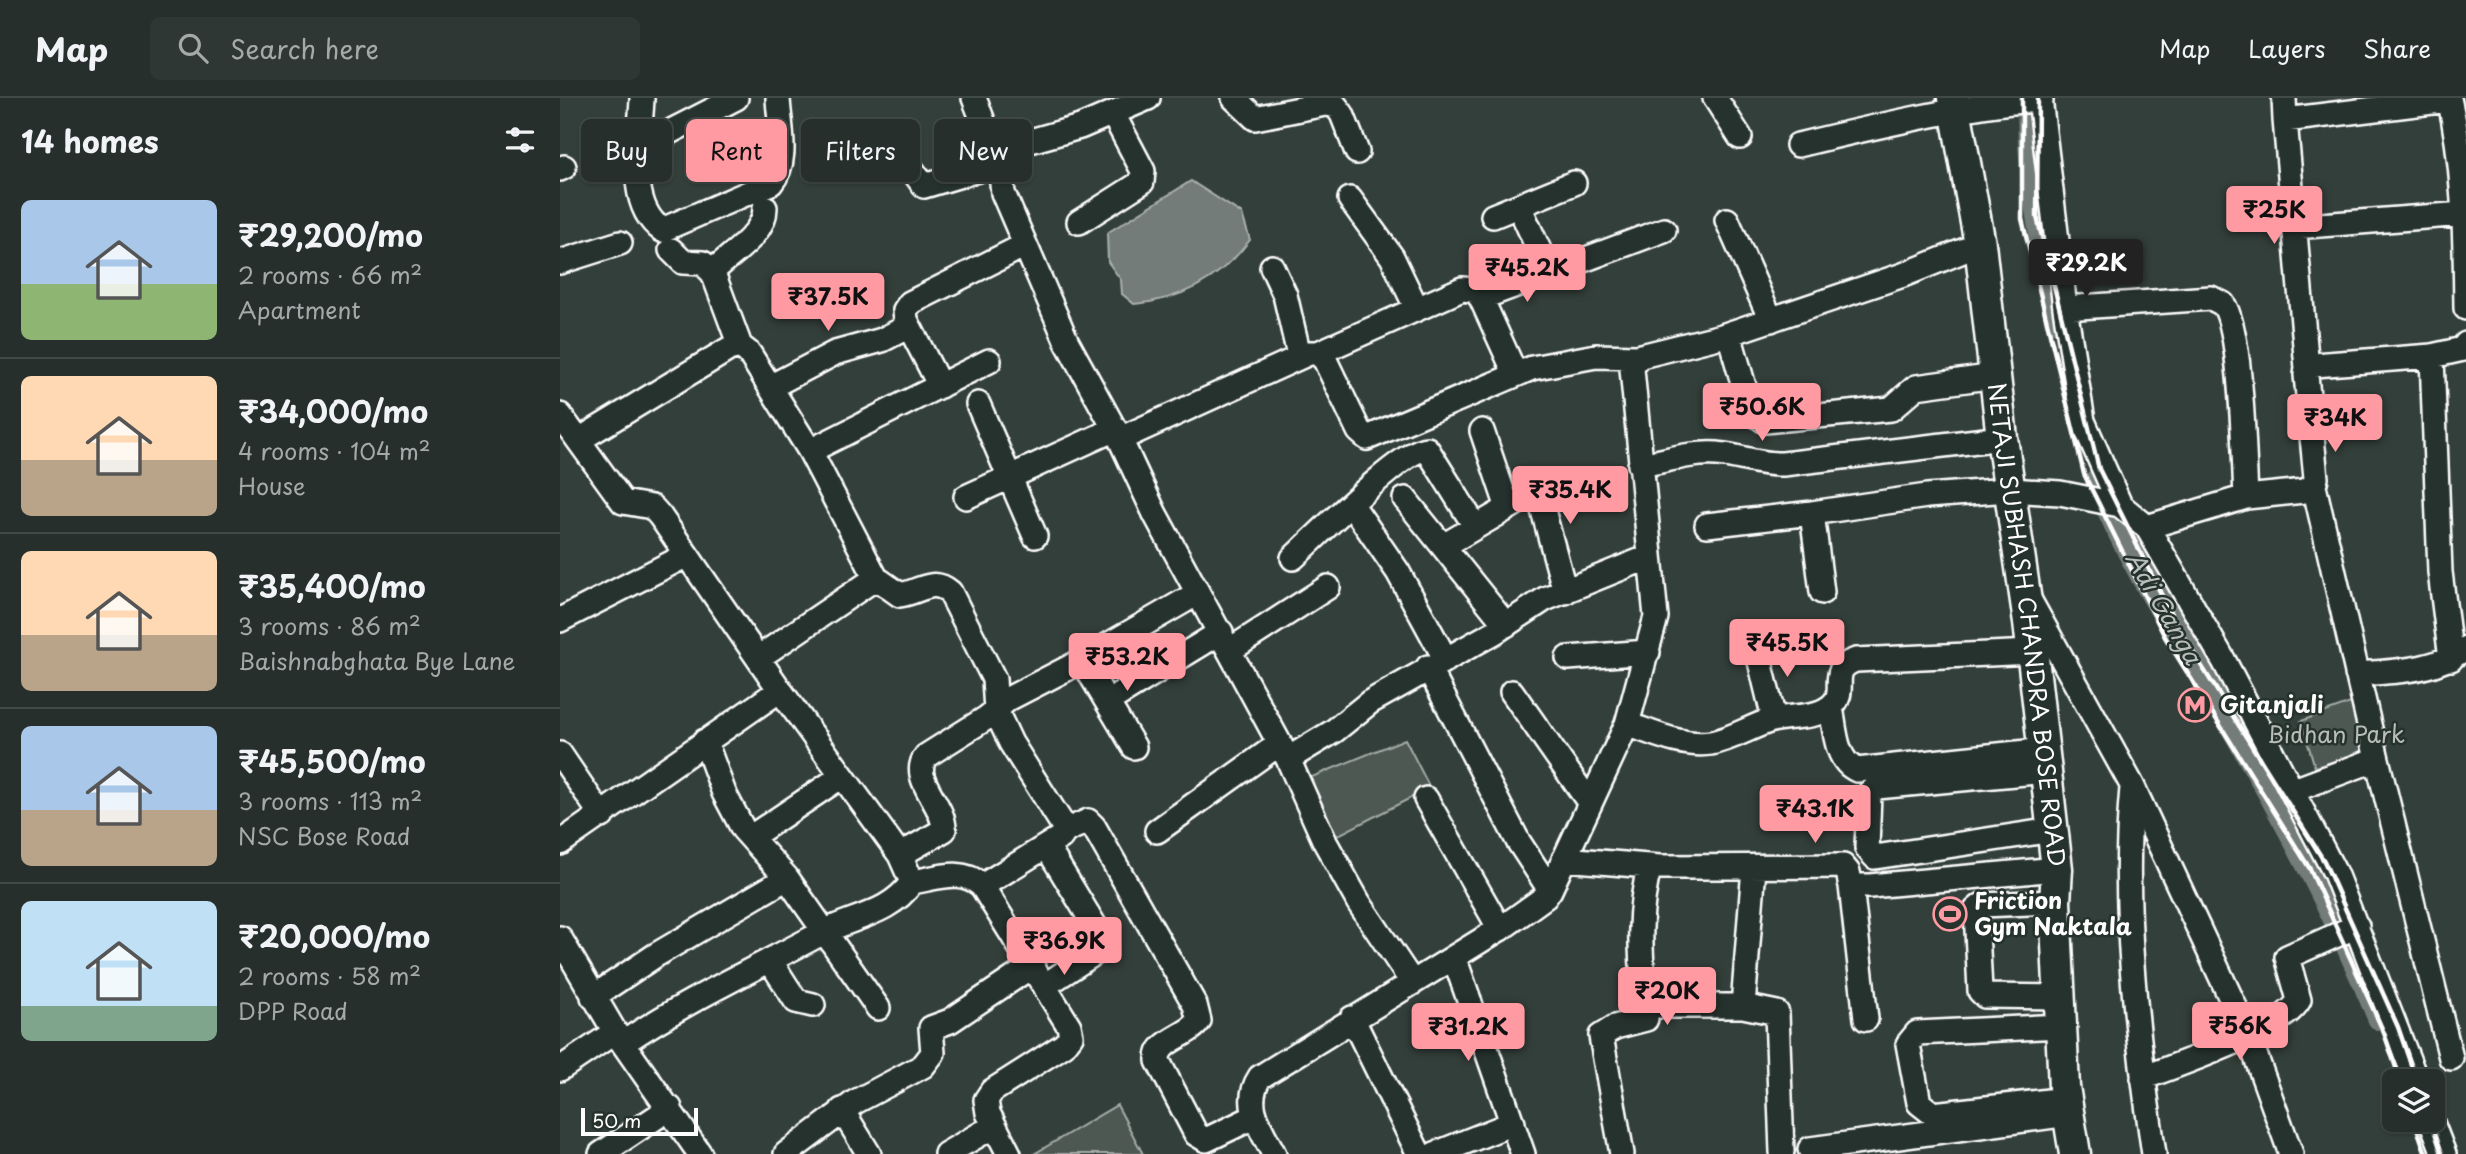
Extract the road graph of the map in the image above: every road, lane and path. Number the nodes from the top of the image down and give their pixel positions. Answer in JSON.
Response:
{"nodes":[{"id":1,"x":642,"y":98,"type":"edge"},
{"id":2,"x":736,"y":98,"type":"edge"},
{"id":3,"x":778,"y":98,"type":"edge"},
{"id":4,"x":974,"y":98,"type":"edge"},
{"id":5,"x":1148,"y":98,"type":"edge"},
{"id":6,"x":1234,"y":98,"type":"edge"},
{"id":7,"x":1716,"y":98,"type":"edge"},
{"id":8,"x":2449,"y":99,"type":"edge"},
{"id":9,"x":2040,"y":100,"type":"edge"},
{"id":10,"x":1954,"y":103,"type":"edge"},
{"id":11,"x":2284,"y":109,"type":"edge"},
{"id":12,"x":1113,"y":114,"type":"junction"},
{"id":13,"x":641,"y":119,"type":"edge"},
{"id":14,"x":983,"y":119,"type":"edge"},
{"id":15,"x":672,"y":130,"type":"edge"},
{"id":16,"x":1740,"y":137,"type":"dead end"},
{"id":17,"x":1032,"y":141,"type":"edge"},
{"id":18,"x":1798,"y":145,"type":"dead end"},
{"id":19,"x":1357,"y":152,"type":"dead end"},
{"id":20,"x":920,"y":181,"type":"edge"},
{"id":21,"x":638,"y":182,"type":"edge"},
{"id":22,"x":934,"y":182,"type":"edge"},
{"id":23,"x":1002,"y":182,"type":"edge"},
{"id":24,"x":1574,"y":183,"type":"dead end"},
{"id":25,"x":1350,"y":198,"type":"dead end"},
{"id":26,"x":1519,"y":205,"type":"junction"},
{"id":27,"x":765,"y":208,"type":"dead end"},
{"id":28,"x":2464,"y":214,"type":"junction"},
{"id":29,"x":1493,"y":216,"type":"dead end"},
{"id":30,"x":1727,"y":220,"type":"dead end"},
{"id":31,"x":1079,"y":222,"type":"dead end"},
{"id":32,"x":2294,"y":227,"type":"junction"},
{"id":33,"x":1664,"y":230,"type":"dead end"},
{"id":34,"x":620,"y":243,"type":"dead end"},
{"id":35,"x":1980,"y":244,"type":"junction"},
{"id":36,"x":1025,"y":245,"type":"junction"},
{"id":37,"x":671,"y":250,"type":"dead end"},
{"id":38,"x":560,"y":262,"type":"edge"},
{"id":39,"x":1272,"y":267,"type":"dead end"},
{"id":40,"x":712,"y":272,"type":"junction"},
{"id":41,"x":1549,"y":272,"type":"junction"},
{"id":42,"x":1481,"y":298,"type":"junction"},
{"id":43,"x":2065,"y":308,"type":"junction"},
{"id":44,"x":2466,"y":308,"type":"edge"},
{"id":45,"x":1417,"y":309,"type":"junction"},
{"id":46,"x":1771,"y":320,"type":"junction"},
{"id":47,"x":909,"y":326,"type":"junction"},
{"id":48,"x":1729,"y":334,"type":"junction"},
{"id":49,"x":2466,"y":344,"type":"edge"},
{"id":50,"x":740,"y":346,"type":"junction"},
{"id":51,"x":1308,"y":354,"type":"junction"},
{"id":52,"x":2432,"y":356,"type":"junction"},
{"id":53,"x":1637,"y":357,"type":"junction"},
{"id":54,"x":989,"y":361,"type":"dead end"},
{"id":55,"x":2307,"y":368,"type":"junction"},
{"id":56,"x":1516,"y":373,"type":"junction"},
{"id":57,"x":1995,"y":376,"type":"junction"},
{"id":58,"x":940,"y":386,"type":"junction"},
{"id":59,"x":770,"y":387,"type":"junction"},
{"id":60,"x":978,"y":404,"type":"dead end"},
{"id":61,"x":560,"y":415,"type":"edge"},
{"id":62,"x":1482,"y":431,"type":"dead end"},
{"id":63,"x":1117,"y":434,"type":"junction"},
{"id":64,"x":2002,"y":438,"type":"junction"},
{"id":65,"x":579,"y":440,"type":"junction"},
{"id":66,"x":810,"y":451,"type":"junction"},
{"id":67,"x":1640,"y":465,"type":"junction"},
{"id":68,"x":1009,"y":477,"type":"junction"},
{"id":69,"x":2314,"y":486,"type":"junction"},
{"id":70,"x":2009,"y":490,"type":"junction"},
{"id":71,"x":966,"y":497,"type":"dead end"},
{"id":72,"x":2246,"y":497,"type":"junction"},
{"id":73,"x":1405,"y":499,"type":"dead end"},
{"id":74,"x":2113,"y":503,"type":"junction"},
{"id":75,"x":1352,"y":505,"type":"junction"},
{"id":76,"x":1508,"y":508,"type":"junction"},
{"id":77,"x":1812,"y":513,"type":"junction"},
{"id":78,"x":1707,"y":525,"type":"dead end"},
{"id":79,"x":1475,"y":526,"type":"junction"},
{"id":80,"x":2147,"y":527,"type":"junction"},
{"id":81,"x":1035,"y":536,"type":"dead end"},
{"id":82,"x":1445,"y":545,"type":"junction"},
{"id":83,"x":687,"y":555,"type":"junction"},
{"id":84,"x":1649,"y":557,"type":"junction"},
{"id":85,"x":1293,"y":558,"type":"dead end"},
{"id":86,"x":876,"y":578,"type":"junction"},
{"id":87,"x":1328,"y":587,"type":"dead end"},
{"id":88,"x":2025,"y":591,"type":"junction"},
{"id":89,"x":1565,"y":592,"type":"junction"},
{"id":90,"x":1822,"y":592,"type":"dead end"},
{"id":91,"x":1198,"y":593,"type":"junction"},
{"id":92,"x":560,"y":620,"type":"edge"},
{"id":93,"x":1506,"y":625,"type":"junction"},
{"id":94,"x":1226,"y":641,"type":"junction"},
{"id":95,"x":1757,"y":649,"type":"dead end"},
{"id":96,"x":1647,"y":652,"type":"junction"},
{"id":97,"x":2033,"y":652,"type":"junction"},
{"id":98,"x":2458,"y":653,"type":"edge"},
{"id":99,"x":758,"y":658,"type":"junction"},
{"id":100,"x":1568,"y":658,"type":"dead end"},
{"id":101,"x":1082,"y":660,"type":"junction"},
{"id":102,"x":1437,"y":664,"type":"junction"},
{"id":103,"x":2357,"y":674,"type":"junction"},
{"id":104,"x":780,"y":690,"type":"junction"},
{"id":105,"x":1512,"y":692,"type":"dead end"},
{"id":106,"x":1107,"y":702,"type":"junction"},
{"id":107,"x":1830,"y":707,"type":"junction"},
{"id":108,"x":996,"y":711,"type":"junction"},
{"id":109,"x":1774,"y":719,"type":"junction"},
{"id":110,"x":1626,"y":724,"type":"junction"},
{"id":111,"x":705,"y":741,"type":"junction"},
{"id":112,"x":1133,"y":747,"type":"dead end"},
{"id":113,"x":1284,"y":751,"type":"junction"},
{"id":114,"x":560,"y":754,"type":"edge"},
{"id":115,"x":2377,"y":759,"type":"junction"},
{"id":116,"x":2045,"y":760,"type":"junction"},
{"id":117,"x":842,"y":776,"type":"junction"},
{"id":118,"x":2132,"y":785,"type":"junction"},
{"id":119,"x":2294,"y":790,"type":"junction"},
{"id":120,"x":1426,"y":799,"type":"dead end"},
{"id":121,"x":1589,"y":802,"type":"junction"},
{"id":122,"x":602,"y":816,"type":"junction"},
{"id":123,"x":2053,"y":830,"type":"junction"},
{"id":124,"x":1065,"y":831,"type":"junction"},
{"id":125,"x":1157,"y":831,"type":"dead end"},
{"id":126,"x":751,"y":837,"type":"junction"},
{"id":127,"x":560,"y":843,"type":"edge"},
{"id":128,"x":1948,"y":846,"type":"junction"},
{"id":129,"x":1047,"y":848,"type":"junction"},
{"id":130,"x":900,"y":855,"type":"junction"},
{"id":131,"x":1886,"y":855,"type":"junction"},
{"id":132,"x":1564,"y":859,"type":"junction"},
{"id":133,"x":1650,"y":866,"type":"junction"},
{"id":134,"x":1754,"y":868,"type":"junction"},
{"id":135,"x":2057,"y":869,"type":"junction"},
{"id":136,"x":787,"y":878,"type":"junction"},
{"id":137,"x":1952,"y":878,"type":"junction"},
{"id":138,"x":912,"y":882,"type":"junction"},
{"id":139,"x":1889,"y":884,"type":"junction"},
{"id":140,"x":982,"y":886,"type":"junction"},
{"id":141,"x":1851,"y":886,"type":"junction"},
{"id":142,"x":1550,"y":890,"type":"junction"},
{"id":143,"x":2055,"y":902,"type":"junction"},
{"id":144,"x":1500,"y":929,"type":"junction"},
{"id":145,"x":2348,"y":930,"type":"junction"},
{"id":146,"x":823,"y":932,"type":"junction"},
{"id":147,"x":560,"y":938,"type":"edge"},
{"id":148,"x":1454,"y":957,"type":"junction"},
{"id":149,"x":771,"y":962,"type":"junction"},
{"id":150,"x":1032,"y":967,"type":"junction"},
{"id":151,"x":1412,"y":982,"type":"junction"},
{"id":152,"x":1044,"y":986,"type":"junction"},
{"id":153,"x":2061,"y":997,"type":"junction"},
{"id":154,"x":593,"y":998,"type":"junction"},
{"id":155,"x":813,"y":1005,"type":"dead end"},
{"id":156,"x":1645,"y":1006,"type":"junction"},
{"id":157,"x":1743,"y":1006,"type":"junction"},
{"id":158,"x":878,"y":1008,"type":"dead end"},
{"id":159,"x":1352,"y":1018,"type":"junction"},
{"id":160,"x":1866,"y":1019,"type":"dead end"},
{"id":161,"x":2062,"y":1026,"type":"junction"},
{"id":162,"x":2248,"y":1035,"type":"junction"},
{"id":163,"x":619,"y":1037,"type":"junction"},
{"id":164,"x":2451,"y":1058,"type":"dead end"},
{"id":165,"x":560,"y":1069,"type":"edge"},
{"id":166,"x":2411,"y":1069,"type":"edge"},
{"id":167,"x":2143,"y":1078,"type":"junction"},
{"id":168,"x":2067,"y":1107,"type":"junction"},
{"id":169,"x":670,"y":1108,"type":"junction"},
{"id":170,"x":842,"y":1110,"type":"junction"},
{"id":171,"x":1254,"y":1118,"type":"junction"},
{"id":172,"x":1513,"y":1124,"type":"junction"},
{"id":173,"x":994,"y":1126,"type":"junction"},
{"id":174,"x":2436,"y":1132,"type":"edge"},
{"id":175,"x":1813,"y":1151,"type":"edge"},
{"id":176,"x":1775,"y":1153,"type":"edge"},
{"id":177,"x":601,"y":1154,"type":"edge"},
{"id":178,"x":700,"y":1154,"type":"edge"},
{"id":179,"x":786,"y":1154,"type":"edge"},
{"id":180,"x":869,"y":1154,"type":"edge"},
{"id":181,"x":946,"y":1154,"type":"edge"},
{"id":182,"x":1009,"y":1154,"type":"edge"},
{"id":183,"x":1274,"y":1154,"type":"edge"},
{"id":184,"x":1419,"y":1154,"type":"edge"},
{"id":185,"x":1435,"y":1154,"type":"edge"},
{"id":186,"x":1523,"y":1154,"type":"edge"},
{"id":187,"x":1622,"y":1154,"type":"edge"},
{"id":188,"x":2075,"y":1154,"type":"edge"},
{"id":189,"x":2154,"y":1154,"type":"edge"},
{"id":190,"x":2291,"y":1154,"type":"edge"},
{"id":191,"x":2444,"y":1154,"type":"edge"}],
"edges":[{"from":1,"to":13,"type":"street"},
{"from":2,"to":15,"type":"street"},
{"from":3,"to":21,"type":"street"},
{"from":4,"to":14,"type":"street"},
{"from":5,"to":12,"type":"street"},
{"from":6,"to":19,"type":"street"},
{"from":7,"to":16,"type":"street"},
{"from":8,"to":11,"type":"street"},
{"from":8,"to":28,"type":"street"},
{"from":9,"to":10,"type":"street"},
{"from":9,"to":43,"type":"street"},
{"from":10,"to":18,"type":"street"},
{"from":10,"to":35,"type":"main road","name":"NETAJI SUBHASH CHANDRA BOSE ROAD"},
{"from":11,"to":32,"type":"street"},
{"from":12,"to":17,"type":"street"},
{"from":12,"to":31,"type":"street"},
{"from":20,"to":22,"type":"street"},
{"from":23,"to":36,"type":"street"},
{"from":24,"to":26,"type":"street"},
{"from":25,"to":45,"type":"street"},
{"from":26,"to":29,"type":"street"},
{"from":26,"to":41,"type":"street"},
{"from":27,"to":40,"type":"street"},
{"from":28,"to":32,"type":"street"},
{"from":28,"to":44,"type":"street"},
{"from":30,"to":46,"type":"street"},
{"from":32,"to":55,"type":"street"},
{"from":33,"to":41,"type":"street"},
{"from":34,"to":38,"type":"street"},
{"from":35,"to":46,"type":"street"},
{"from":35,"to":57,"type":"main road","name":"NETAJI SUBHASH CHANDRA BOSE ROAD"},
{"from":36,"to":47,"type":"street"},
{"from":36,"to":63,"type":"street"},
{"from":37,"to":40,"type":"street"},
{"from":39,"to":51,"type":"street"},
{"from":40,"to":50,"type":"street"},
{"from":41,"to":42,"type":"street"},
{"from":42,"to":45,"type":"street"},
{"from":42,"to":56,"type":"street"},
{"from":43,"to":72,"type":"street"},
{"from":43,"to":74,"type":"street"},
{"from":45,"to":51,"type":"street"},
{"from":46,"to":48,"type":"street"},
{"from":47,"to":58,"type":"street"},
{"from":47,"to":59,"type":"street"},
{"from":48,"to":53,"type":"street"},
{"from":48,"to":57,"type":"street"},
{"from":49,"to":52,"type":"street"},
{"from":50,"to":59,"type":"street"},
{"from":50,"to":65,"type":"street"},
{"from":51,"to":56,"type":"street"},
{"from":51,"to":63,"type":"street"},
{"from":52,"to":55,"type":"street"},
{"from":52,"to":98,"type":"street"},
{"from":53,"to":56,"type":"street"},
{"from":53,"to":67,"type":"street"},
{"from":54,"to":58,"type":"street"},
{"from":55,"to":69,"type":"street"},
{"from":57,"to":64,"type":"main road","name":"NETAJI SUBHASH CHANDRA BOSE ROAD"},
{"from":58,"to":66,"type":"street"},
{"from":59,"to":66,"type":"street"},
{"from":60,"to":68,"type":"street"},
{"from":61,"to":65,"type":"street"},
{"from":62,"to":76,"type":"street"},
{"from":63,"to":68,"type":"street"},
{"from":63,"to":91,"type":"street"},
{"from":64,"to":67,"type":"street"},
{"from":64,"to":70,"type":"main road","name":"NETAJI SUBHASH CHANDRA BOSE ROAD"},
{"from":65,"to":83,"type":"street"},
{"from":66,"to":86,"type":"street"},
{"from":67,"to":84,"type":"street"},
{"from":68,"to":71,"type":"street"},
{"from":68,"to":81,"type":"street"},
{"from":69,"to":72,"type":"street"},
{"from":69,"to":103,"type":"street"},
{"from":70,"to":74,"type":"street"},
{"from":70,"to":77,"type":"street"},
{"from":70,"to":88,"type":"main road","name":"NETAJI SUBHASH CHANDRA BOSE ROAD"},
{"from":72,"to":80,"type":"street"},
{"from":73,"to":82,"type":"street"},
{"from":74,"to":80,"type":"street"},
{"from":75,"to":79,"type":"street"},
{"from":75,"to":85,"type":"street"},
{"from":75,"to":102,"type":"street"},
{"from":76,"to":79,"type":"street"},
{"from":76,"to":89,"type":"street"},
{"from":77,"to":78,"type":"street"},
{"from":77,"to":90,"type":"street"},
{"from":79,"to":82,"type":"street"},
{"from":80,"to":119,"type":"street"},
{"from":82,"to":93,"type":"street"},
{"from":83,"to":92,"type":"street"},
{"from":83,"to":99,"type":"street"},
{"from":84,"to":89,"type":"street"},
{"from":84,"to":96,"type":"street"},
{"from":86,"to":99,"type":"street"},
{"from":86,"to":108,"type":"street"},
{"from":87,"to":94,"type":"street"},
{"from":88,"to":97,"type":"main road","name":"NETAJI SUBHASH CHANDRA BOSE ROAD"},
{"from":88,"to":118,"type":"street"},
{"from":89,"to":93,"type":"street"},
{"from":91,"to":94,"type":"street"},
{"from":91,"to":101,"type":"street"},
{"from":93,"to":102,"type":"street"},
{"from":94,"to":106,"type":"street"},
{"from":94,"to":113,"type":"street"},
{"from":95,"to":109,"type":"street"},
{"from":96,"to":100,"type":"street"},
{"from":96,"to":110,"type":"street"},
{"from":97,"to":107,"type":"street"},
{"from":97,"to":116,"type":"main road","name":"NETAJI SUBHASH CHANDRA BOSE ROAD"},
{"from":98,"to":103,"type":"street"},
{"from":99,"to":104,"type":"street"},
{"from":101,"to":106,"type":"street"},
{"from":101,"to":108,"type":"street"},
{"from":102,"to":113,"type":"street"},
{"from":102,"to":142,"type":"street"},
{"from":103,"to":115,"type":"street"},
{"from":104,"to":111,"type":"street"},
{"from":104,"to":117,"type":"street"},
{"from":105,"to":121,"type":"street"},
{"from":106,"to":112,"type":"street"},
{"from":107,"to":109,"type":"street"},
{"from":107,"to":116,"type":"street"},
{"from":108,"to":124,"type":"street"},
{"from":108,"to":130,"type":"street"},
{"from":109,"to":110,"type":"street"},
{"from":110,"to":121,"type":"street"},
{"from":111,"to":122,"type":"street"},
{"from":111,"to":126,"type":"street"},
{"from":113,"to":125,"type":"street"},
{"from":113,"to":151,"type":"street"},
{"from":114,"to":122,"type":"street"},
{"from":115,"to":119,"type":"street"},
{"from":115,"to":164,"type":"street"},
{"from":116,"to":123,"type":"main road","name":"NETAJI SUBHASH CHANDRA BOSE ROAD"},
{"from":116,"to":131,"type":"street"},
{"from":117,"to":126,"type":"street"},
{"from":117,"to":130,"type":"street"},
{"from":118,"to":162,"type":"street"},
{"from":118,"to":167,"type":"street"},
{"from":119,"to":145,"type":"street"},
{"from":120,"to":144,"type":"street"},
{"from":121,"to":132,"type":"street"},
{"from":122,"to":127,"type":"street"},
{"from":123,"to":128,"type":"street"},
{"from":123,"to":135,"type":"main road","name":"NETAJI SUBHASH CHANDRA BOSE ROAD"},
{"from":124,"to":129,"type":"street"},
{"from":124,"to":171,"type":"street"},
{"from":126,"to":136,"type":"street"},
{"from":128,"to":131,"type":"street"},
{"from":128,"to":137,"type":"street"},
{"from":129,"to":140,"type":"street"},
{"from":129,"to":152,"type":"street"},
{"from":130,"to":138,"type":"street"},
{"from":131,"to":139,"type":"street"},
{"from":132,"to":133,"type":"street"},
{"from":132,"to":142,"type":"street"},
{"from":133,"to":134,"type":"street"},
{"from":133,"to":156,"type":"street"},
{"from":134,"to":141,"type":"street"},
{"from":134,"to":157,"type":"street"},
{"from":135,"to":137,"type":"street"},
{"from":135,"to":143,"type":"main road","name":"NETAJI SUBHASH CHANDRA BOSE ROAD"},
{"from":136,"to":146,"type":"street"},
{"from":136,"to":154,"type":"street"},
{"from":137,"to":139,"type":"street"},
{"from":138,"to":140,"type":"street"},
{"from":138,"to":146,"type":"street"},
{"from":139,"to":141,"type":"street"},
{"from":140,"to":150,"type":"street"},
{"from":141,"to":160,"type":"street"},
{"from":142,"to":144,"type":"street"},
{"from":143,"to":153,"type":"main road","name":"NETAJI SUBHASH CHANDRA BOSE ROAD"},
{"from":143,"to":153,"type":"street"},
{"from":144,"to":148,"type":"street"},
{"from":145,"to":162,"type":"street"},
{"from":145,"to":166,"type":"street"},
{"from":146,"to":149,"type":"street"},
{"from":146,"to":158,"type":"street"},
{"from":147,"to":154,"type":"street"},
{"from":148,"to":151,"type":"street"},
{"from":148,"to":172,"type":"street"},
{"from":149,"to":155,"type":"street"},
{"from":149,"to":163,"type":"street"},
{"from":150,"to":152,"type":"street"},
{"from":150,"to":170,"type":"street"},
{"from":151,"to":159,"type":"street"},
{"from":152,"to":173,"type":"street"},
{"from":153,"to":161,"type":"main road","name":"NETAJI SUBHASH CHANDRA BOSE ROAD"},
{"from":154,"to":163,"type":"street"},
{"from":156,"to":157,"type":"street"},
{"from":156,"to":187,"type":"street"},
{"from":157,"to":176,"type":"street"},
{"from":159,"to":171,"type":"street"},
{"from":159,"to":184,"type":"street"},
{"from":161,"to":168,"type":"main road","name":"NETAJI SUBHASH CHANDRA BOSE ROAD"},
{"from":161,"to":168,"type":"street"},
{"from":162,"to":167,"type":"street"},
{"from":162,"to":190,"type":"street"},
{"from":163,"to":165,"type":"street"},
{"from":163,"to":169,"type":"street"},
{"from":167,"to":189,"type":"street"},
{"from":168,"to":175,"type":"street"},
{"from":168,"to":188,"type":"main road","name":"NETAJI SUBHASH CHANDRA BOSE ROAD"},
{"from":169,"to":177,"type":"street"},
{"from":169,"to":178,"type":"street"},
{"from":170,"to":179,"type":"street"},
{"from":170,"to":180,"type":"street"},
{"from":171,"to":183,"type":"street"},
{"from":172,"to":185,"type":"street"},
{"from":172,"to":186,"type":"street"},
{"from":173,"to":181,"type":"street"},
{"from":173,"to":182,"type":"street"},
{"from":174,"to":191,"type":"street"},
{"from":175,"to":176,"type":"street"}]}
